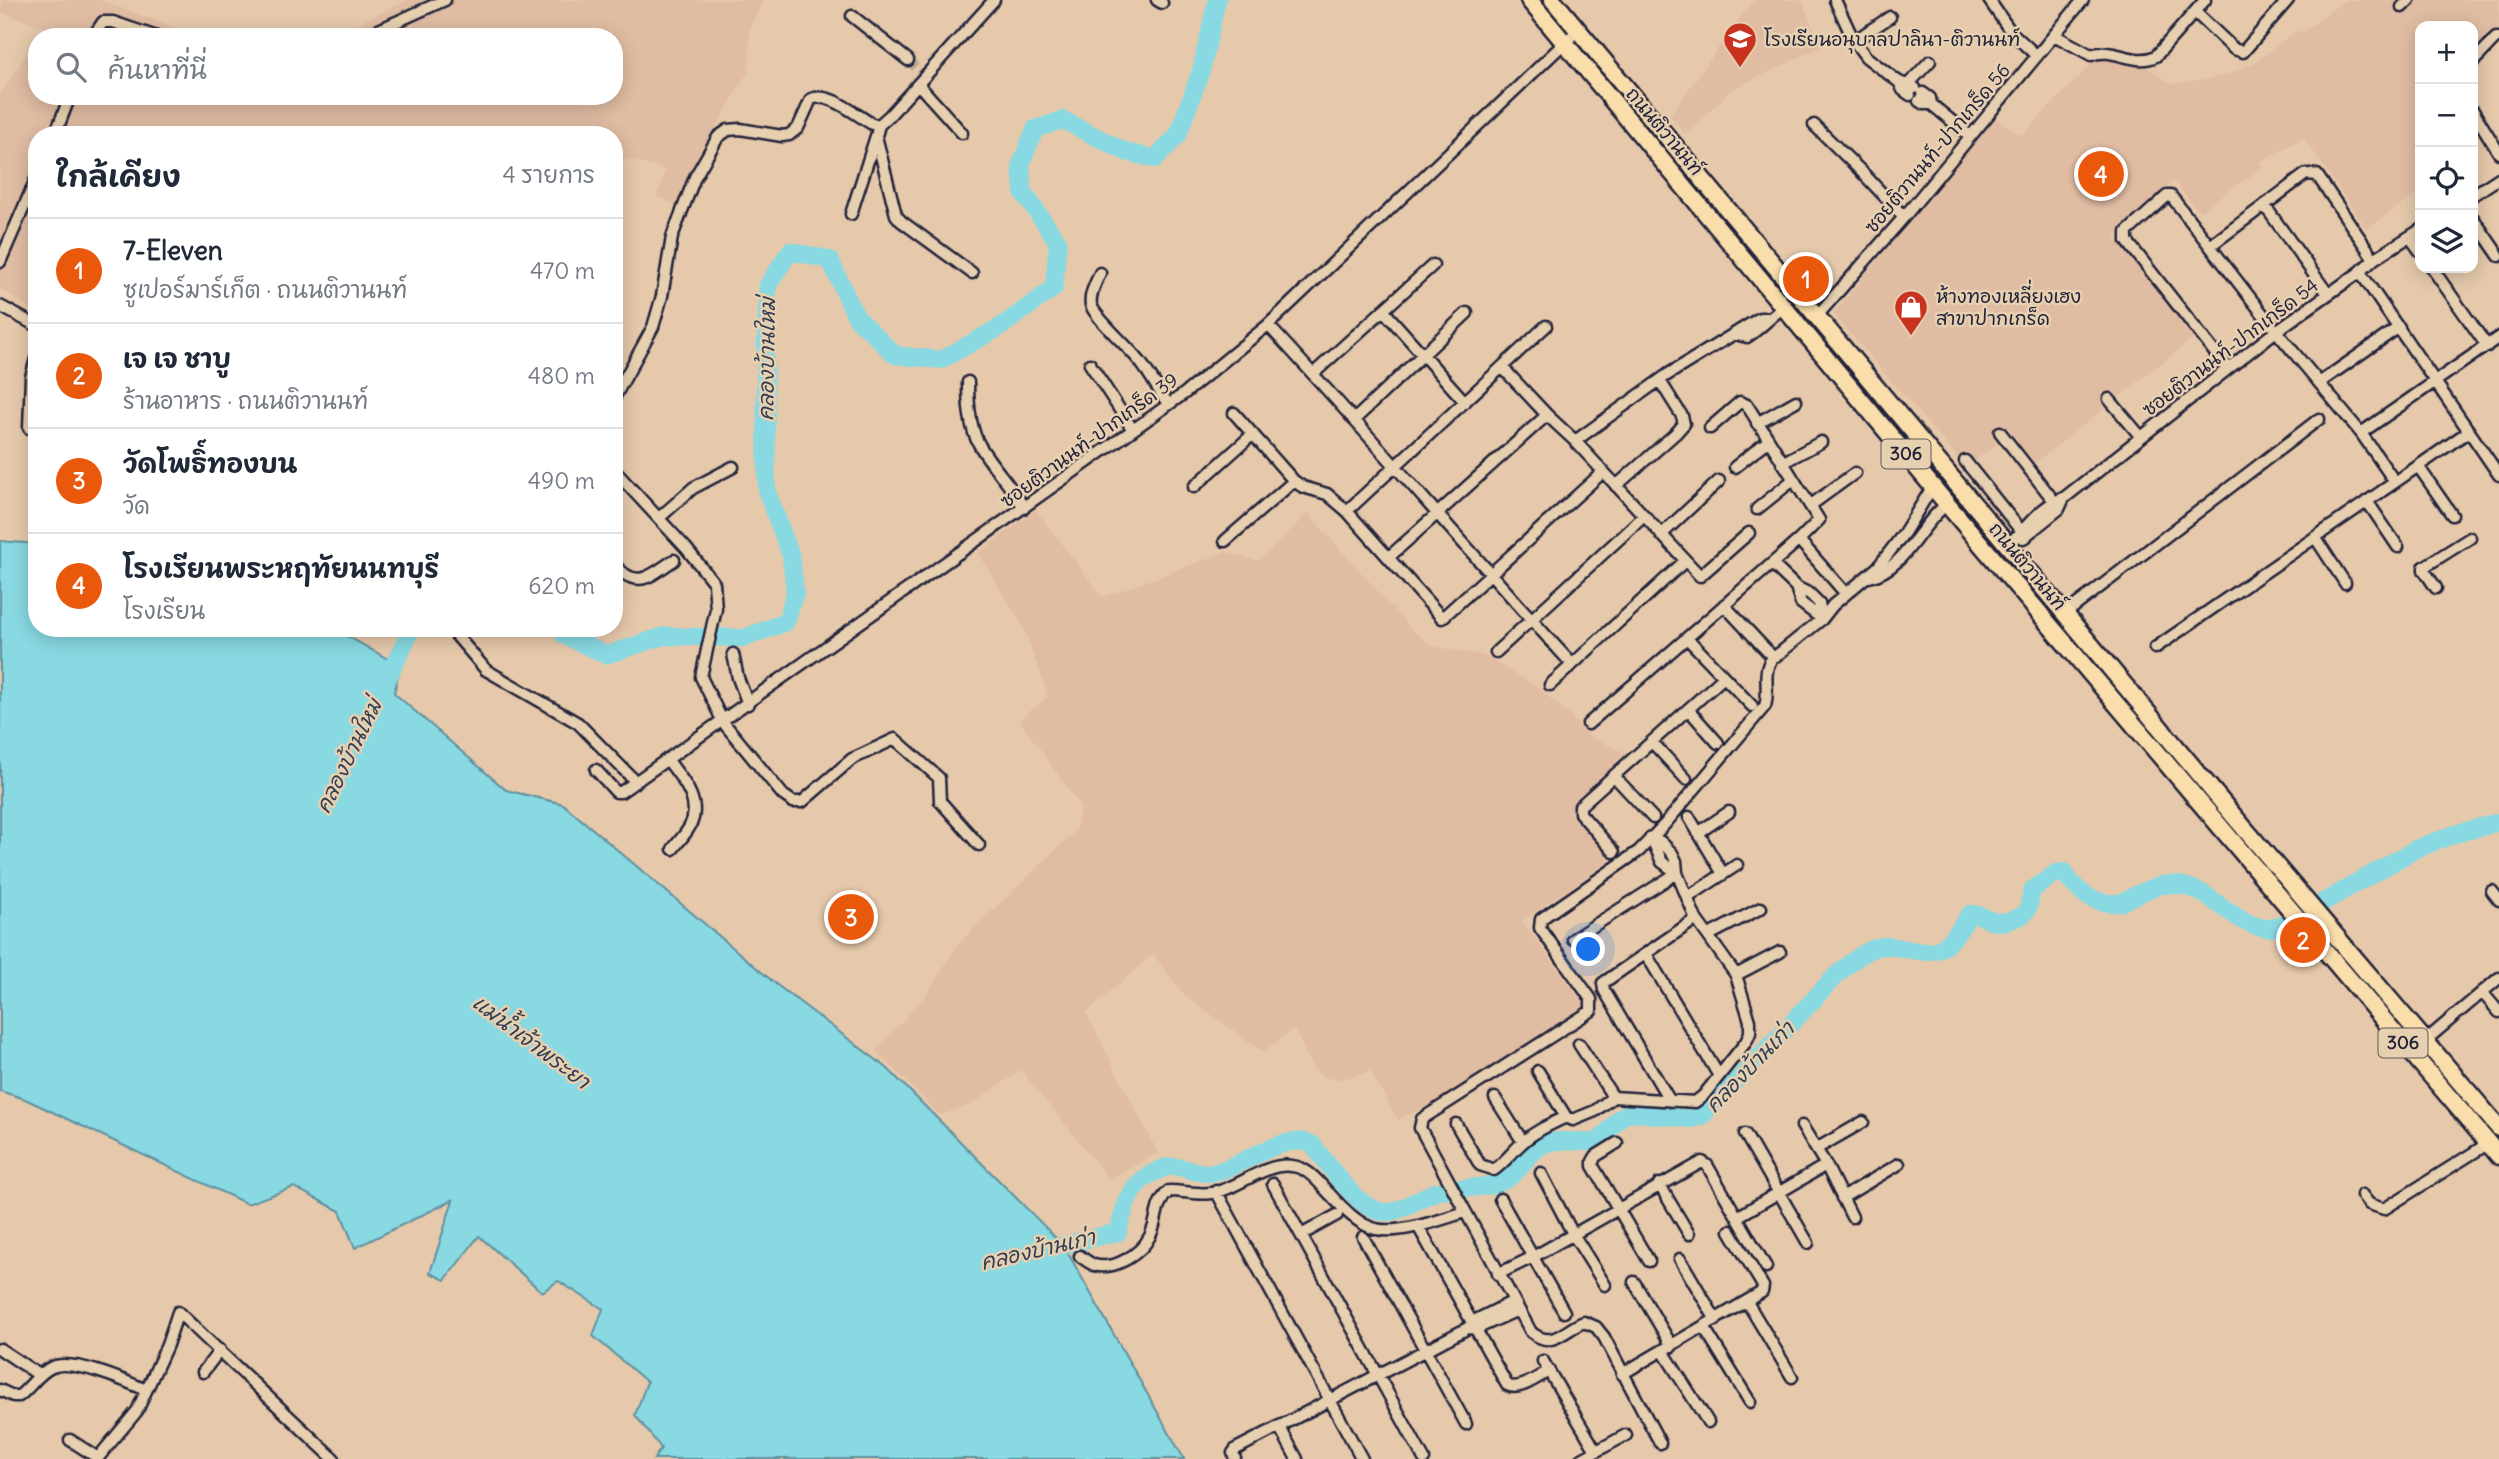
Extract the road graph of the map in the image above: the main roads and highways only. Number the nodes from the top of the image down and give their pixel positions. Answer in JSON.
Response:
{"nodes":[{"id":1,"x":1529,"y":0,"type":"edge"},
{"id":2,"x":1553,"y":0,"type":"edge"},
{"id":3,"x":2100,"y":655,"type":"junction"},
{"id":4,"x":2085,"y":667,"type":"junction"},
{"id":5,"x":2499,"y":1128,"type":"edge"},
{"id":6,"x":2494,"y":1150,"type":"edge"}],
"edges":[{"from":1,"to":4,"type":"main road","name":"ถนนติวานนท์","number":"306"},
{"from":2,"to":3,"type":"main road","name":"ถนนติวานนท์","number":"306"},
{"from":3,"to":4,"type":"main road"},
{"from":3,"to":5,"type":"main road","name":"ถนนติวานนท์","number":"306"},
{"from":4,"to":6,"type":"main road","name":"ถนนติวานนท์","number":"306"}]}
